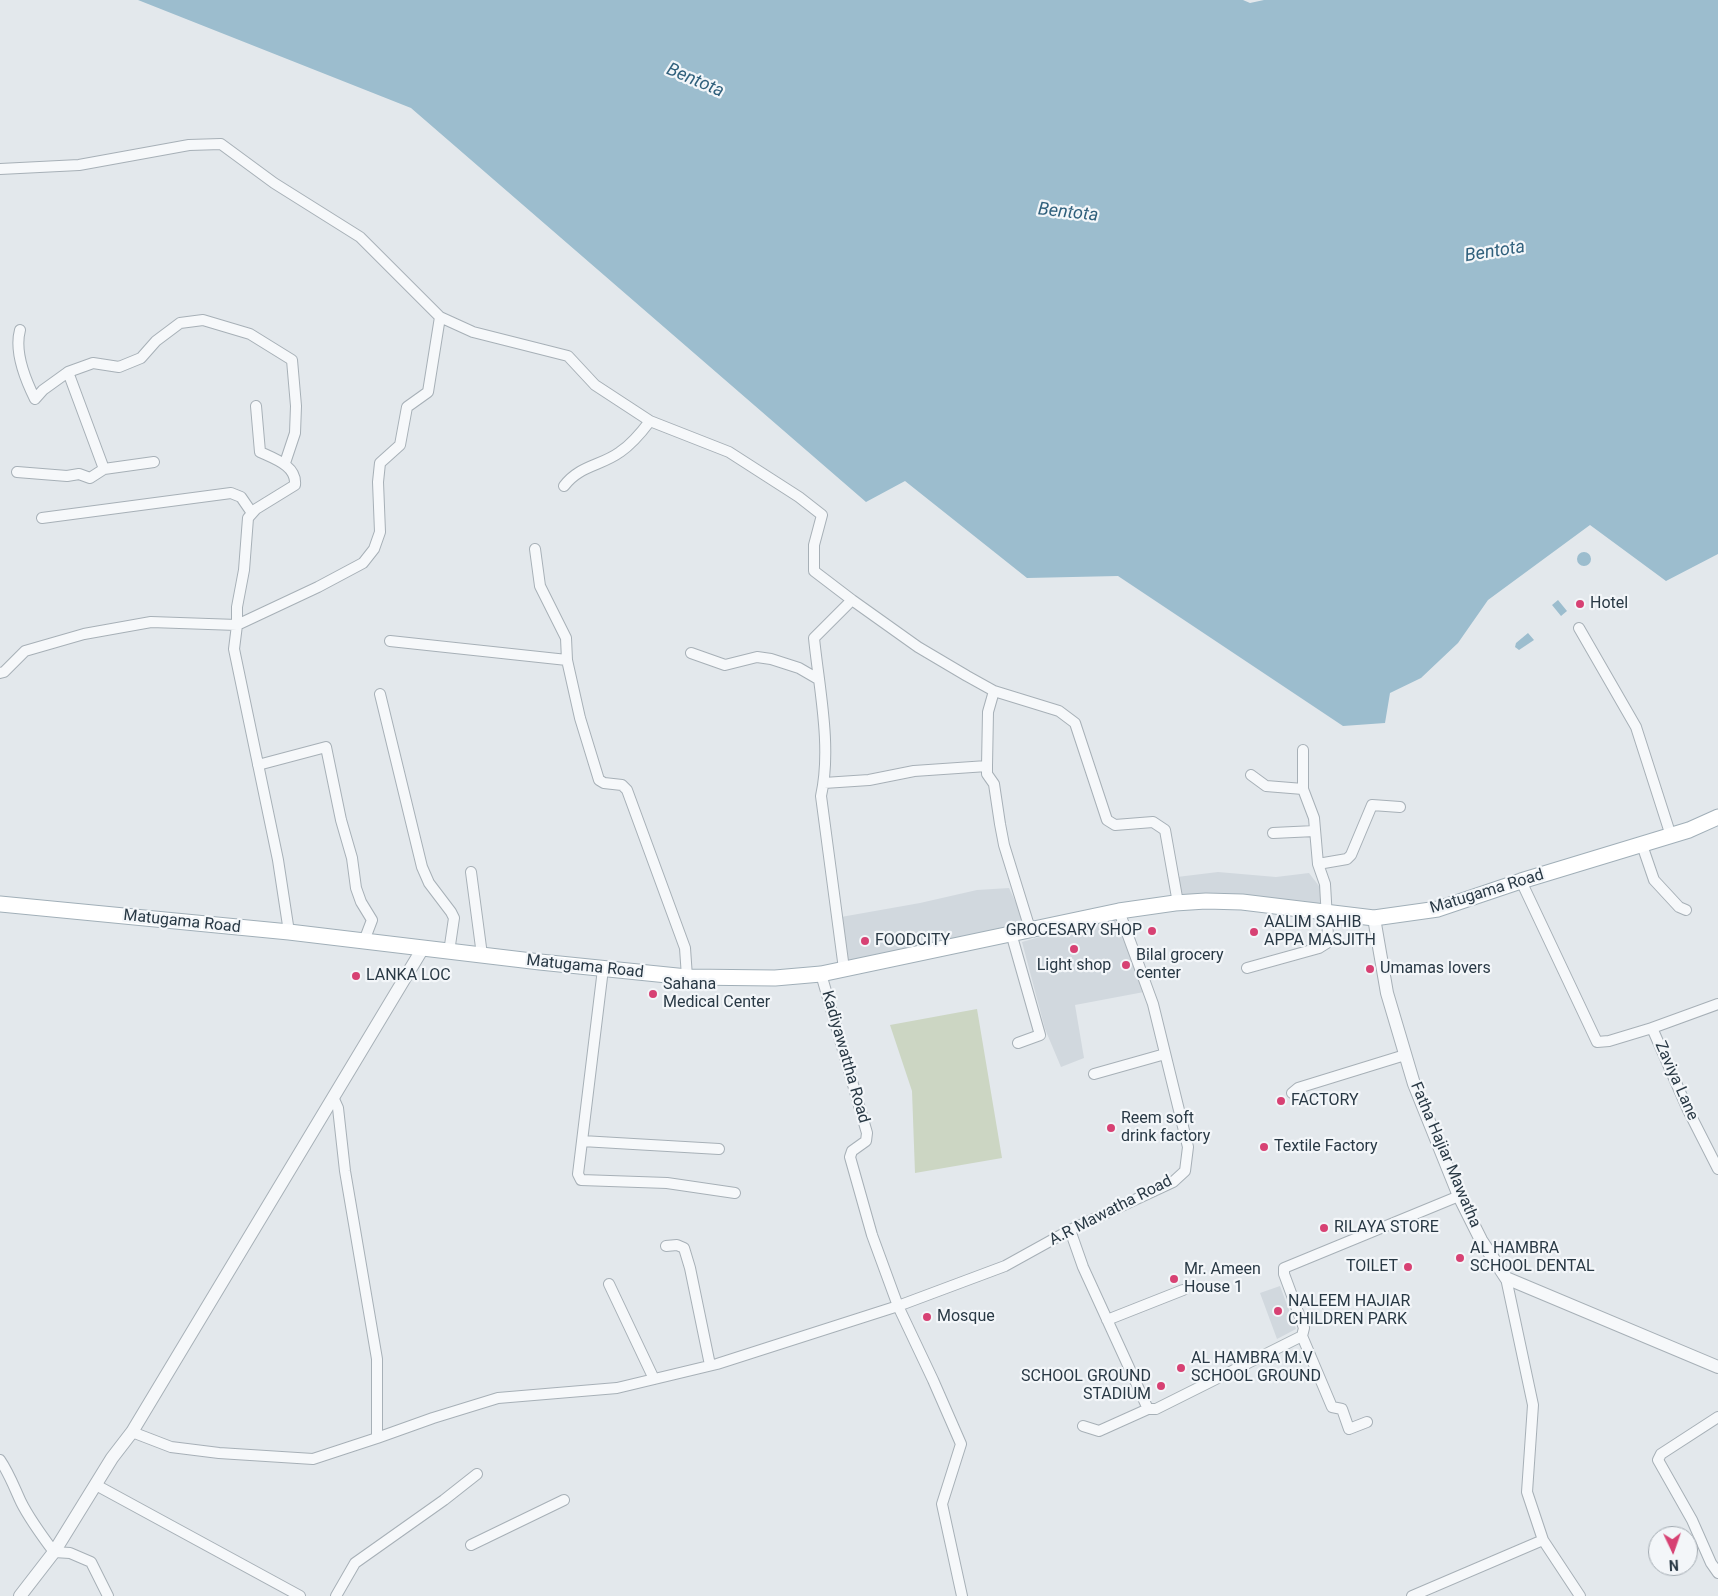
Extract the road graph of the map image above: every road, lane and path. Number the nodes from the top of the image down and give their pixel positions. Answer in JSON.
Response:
{"nodes":[{"id":1,"x":0,"y":169,"type":"edge"},
{"id":2,"x":440,"y":318,"type":"junction"},
{"id":3,"x":20,"y":330,"type":"dead end"},
{"id":4,"x":68,"y":372,"type":"junction"},
{"id":5,"x":256,"y":406,"type":"dead end"},
{"id":6,"x":650,"y":421,"type":"junction"},
{"id":7,"x":154,"y":462,"type":"dead end"},
{"id":8,"x":285,"y":463,"type":"junction"},
{"id":9,"x":104,"y":469,"type":"junction"},
{"id":10,"x":17,"y":472,"type":"dead end"},
{"id":11,"x":564,"y":486,"type":"dead end"},
{"id":12,"x":252,"y":514,"type":"junction"},
{"id":13,"x":42,"y":518,"type":"dead end"},
{"id":14,"x":535,"y":548,"type":"dead end"},
{"id":15,"x":852,"y":600,"type":"junction"},
{"id":16,"x":237,"y":626,"type":"junction"},
{"id":17,"x":1579,"y":628,"type":"dead end"},
{"id":18,"x":390,"y":641,"type":"dead end"},
{"id":19,"x":691,"y":653,"type":"dead end"},
{"id":20,"x":567,"y":660,"type":"junction"},
{"id":21,"x":0,"y":672,"type":"edge"},
{"id":22,"x":818,"y":680,"type":"junction"},
{"id":23,"x":994,"y":691,"type":"junction"},
{"id":24,"x":380,"y":694,"type":"dead end"},
{"id":25,"x":1303,"y":750,"type":"dead end"},
{"id":26,"x":258,"y":765,"type":"junction"},
{"id":27,"x":986,"y":766,"type":"junction"},
{"id":28,"x":1250,"y":775,"type":"dead end"},
{"id":29,"x":824,"y":783,"type":"junction"},
{"id":30,"x":1303,"y":789,"type":"junction"},
{"id":31,"x":1400,"y":807,"type":"dead end"},
{"id":32,"x":1718,"y":816,"type":"edge"},
{"id":33,"x":1315,"y":831,"type":"junction"},
{"id":34,"x":1273,"y":833,"type":"dead end"},
{"id":35,"x":1671,"y":836,"type":"junction"},
{"id":36,"x":1642,"y":845,"type":"junction"},
{"id":37,"x":1318,"y":864,"type":"junction"},
{"id":38,"x":471,"y":872,"type":"dead end"},
{"id":39,"x":1521,"y":881,"type":"junction"},
{"id":40,"x":1178,"y":903,"type":"junction"},
{"id":41,"x":0,"y":904,"type":"edge"},
{"id":42,"x":1686,"y":910,"type":"dead end"},
{"id":43,"x":1119,"y":911,"type":"junction"},
{"id":44,"x":1328,"y":912,"type":"junction"},
{"id":45,"x":1374,"y":918,"type":"junction"},
{"id":46,"x":1030,"y":929,"type":"junction"},
{"id":47,"x":289,"y":932,"type":"junction"},
{"id":48,"x":1011,"y":933,"type":"junction"},
{"id":49,"x":364,"y":941,"type":"junction"},
{"id":50,"x":423,"y":948,"type":"junction"},
{"id":51,"x":449,"y":952,"type":"junction"},
{"id":52,"x":482,"y":954,"type":"junction"},
{"id":53,"x":1247,"y":968,"type":"dead end"},
{"id":54,"x":603,"y":969,"type":"junction"},
{"id":55,"x":844,"y":969,"type":"junction"},
{"id":56,"x":821,"y":974,"type":"junction"},
{"id":57,"x":687,"y":977,"type":"junction"},
{"id":58,"x":1718,"y":1004,"type":"edge"},
{"id":59,"x":1652,"y":1028,"type":"junction"},
{"id":60,"x":1018,"y":1043,"type":"dead end"},
{"id":61,"x":1165,"y":1054,"type":"junction"},
{"id":62,"x":1405,"y":1055,"type":"junction"},
{"id":63,"x":1094,"y":1074,"type":"dead end"},
{"id":64,"x":1292,"y":1093,"type":"dead end"},
{"id":65,"x":333,"y":1097,"type":"junction"},
{"id":66,"x":582,"y":1141,"type":"junction"},
{"id":67,"x":719,"y":1149,"type":"dead end"},
{"id":68,"x":1718,"y":1169,"type":"edge"},
{"id":69,"x":735,"y":1193,"type":"dead end"},
{"id":70,"x":1459,"y":1196,"type":"junction"},
{"id":71,"x":1070,"y":1230,"type":"junction"},
{"id":72,"x":666,"y":1246,"type":"dead end"},
{"id":73,"x":1506,"y":1278,"type":"junction"},
{"id":74,"x":609,"y":1284,"type":"dead end"},
{"id":75,"x":1183,"y":1290,"type":"dead end"},
{"id":76,"x":898,"y":1306,"type":"junction"},
{"id":77,"x":1107,"y":1320,"type":"junction"},
{"id":78,"x":1302,"y":1336,"type":"junction"},
{"id":79,"x":710,"y":1365,"type":"junction"},
{"id":80,"x":1718,"y":1367,"type":"edge"},
{"id":81,"x":654,"y":1379,"type":"junction"},
{"id":82,"x":1148,"y":1409,"type":"junction"},
{"id":83,"x":1718,"y":1417,"type":"edge"},
{"id":84,"x":1367,"y":1422,"type":"dead end"},
{"id":85,"x":1083,"y":1426,"type":"dead end"},
{"id":86,"x":132,"y":1432,"type":"junction"},
{"id":87,"x":377,"y":1438,"type":"junction"},
{"id":88,"x":0,"y":1460,"type":"edge"},
{"id":89,"x":4,"y":1474,"type":"edge"},
{"id":90,"x":477,"y":1474,"type":"dead end"},
{"id":91,"x":96,"y":1485,"type":"junction"},
{"id":92,"x":564,"y":1500,"type":"dead end"},
{"id":93,"x":1543,"y":1540,"type":"junction"},
{"id":94,"x":471,"y":1545,"type":"dead end"},
{"id":95,"x":54,"y":1552,"type":"junction"},
{"id":96,"x":1718,"y":1573,"type":"edge"},
{"id":97,"x":20,"y":1596,"type":"edge"},
{"id":98,"x":108,"y":1596,"type":"edge"},
{"id":99,"x":300,"y":1596,"type":"edge"},
{"id":100,"x":336,"y":1596,"type":"edge"},
{"id":101,"x":962,"y":1596,"type":"edge"},
{"id":102,"x":1412,"y":1596,"type":"edge"},
{"id":103,"x":1580,"y":1596,"type":"edge"}],
"edges":[{"from":1,"to":2,"type":"street"},
{"from":2,"to":6,"type":"street"},
{"from":2,"to":16,"type":"street"},
{"from":3,"to":4,"type":"street"},
{"from":4,"to":8,"type":"street"},
{"from":4,"to":9,"type":"street"},
{"from":5,"to":8,"type":"street"},
{"from":6,"to":11,"type":"street"},
{"from":6,"to":15,"type":"street"},
{"from":7,"to":9,"type":"street"},
{"from":8,"to":12,"type":"street"},
{"from":9,"to":10,"type":"street"},
{"from":12,"to":13,"type":"street"},
{"from":12,"to":16,"type":"street"},
{"from":14,"to":20,"type":"street"},
{"from":15,"to":22,"type":"street"},
{"from":15,"to":23,"type":"street"},
{"from":16,"to":21,"type":"street"},
{"from":16,"to":26,"type":"street"},
{"from":17,"to":35,"type":"street"},
{"from":18,"to":20,"type":"street"},
{"from":19,"to":22,"type":"street"},
{"from":20,"to":57,"type":"street"},
{"from":22,"to":29,"type":"street"},
{"from":23,"to":27,"type":"street"},
{"from":23,"to":40,"type":"street"},
{"from":24,"to":51,"type":"street"},
{"from":25,"to":30,"type":"street"},
{"from":26,"to":47,"type":"street"},
{"from":26,"to":49,"type":"street"},
{"from":27,"to":29,"type":"street"},
{"from":27,"to":46,"type":"street"},
{"from":28,"to":30,"type":"street"},
{"from":29,"to":55,"type":"street"},
{"from":30,"to":33,"type":"street"},
{"from":31,"to":37,"type":"street"},
{"from":32,"to":35,"type":"main road","name":"Matugama Road"},
{"from":33,"to":34,"type":"street"},
{"from":33,"to":37,"type":"street"},
{"from":35,"to":36,"type":"main road","name":"Matugama Road"},
{"from":36,"to":39,"type":"main road","name":"Matugama Road"},
{"from":36,"to":42,"type":"street"},
{"from":37,"to":44,"type":"street"},
{"from":38,"to":52,"type":"street"},
{"from":39,"to":45,"type":"main road","name":"Matugama Road"},
{"from":39,"to":59,"type":"street"},
{"from":40,"to":43,"type":"main road","name":"Matugama Road"},
{"from":40,"to":44,"type":"main road","name":"Matugama Road"},
{"from":41,"to":47,"type":"main road","name":"Matugama Road"},
{"from":43,"to":46,"type":"main road","name":"Matugama Road"},
{"from":43,"to":61,"type":"street","name":"A.R Mawatha Road"},
{"from":44,"to":45,"type":"main road","name":"Matugama Road"},
{"from":44,"to":53,"type":"street"},
{"from":45,"to":62,"type":"street","name":"Fatha Hajiar Mawatha"},
{"from":46,"to":48,"type":"main road","name":"Matugama Road"},
{"from":47,"to":49,"type":"main road","name":"Matugama Road"},
{"from":48,"to":55,"type":"main road","name":"Matugama Road"},
{"from":48,"to":60,"type":"street"},
{"from":49,"to":50,"type":"main road","name":"Matugama Road"},
{"from":50,"to":51,"type":"main road","name":"Matugama Road"},
{"from":50,"to":65,"type":"street"},
{"from":51,"to":52,"type":"main road","name":"Matugama Road"},
{"from":52,"to":54,"type":"main road","name":"Matugama Road"},
{"from":54,"to":57,"type":"main road","name":"Matugama Road"},
{"from":54,"to":66,"type":"street"},
{"from":55,"to":56,"type":"main road","name":"Matugama Road"},
{"from":56,"to":57,"type":"main road","name":"Matugama Road"},
{"from":56,"to":76,"type":"street","name":"Kadiyawattha Road"},
{"from":58,"to":59,"type":"street","name":"Zaviya Lane"},
{"from":59,"to":68,"type":"street","name":"Zaviya Lane"},
{"from":61,"to":63,"type":"street"},
{"from":61,"to":71,"type":"street","name":"A.R Mawatha Road"},
{"from":62,"to":64,"type":"street"},
{"from":62,"to":70,"type":"street","name":"Fatha Hajiar Mawatha"},
{"from":65,"to":86,"type":"street"},
{"from":65,"to":87,"type":"street"},
{"from":66,"to":67,"type":"street"},
{"from":66,"to":69,"type":"street"},
{"from":70,"to":73,"type":"street","name":"Fatha Hajiar Mawatha"},
{"from":70,"to":78,"type":"street"},
{"from":71,"to":76,"type":"street","name":"A.R Mawatha Road"},
{"from":71,"to":77,"type":"street"},
{"from":72,"to":79,"type":"street"},
{"from":73,"to":80,"type":"street"},
{"from":73,"to":93,"type":"street"},
{"from":74,"to":81,"type":"street"},
{"from":75,"to":77,"type":"street"},
{"from":76,"to":79,"type":"street","name":"A.R Mawatha Road"},
{"from":76,"to":101,"type":"street"},
{"from":77,"to":82,"type":"street"},
{"from":78,"to":82,"type":"street"},
{"from":78,"to":84,"type":"street"},
{"from":79,"to":81,"type":"street","name":"A.R Mawatha Road"},
{"from":81,"to":87,"type":"street","name":"A.R Mawatha Road"},
{"from":82,"to":85,"type":"street"},
{"from":83,"to":96,"type":"street"},
{"from":86,"to":87,"type":"street","name":"A.R Mawatha Road"},
{"from":86,"to":91,"type":"street"},
{"from":88,"to":89,"type":"street"},
{"from":89,"to":95,"type":"street"},
{"from":90,"to":100,"type":"street"},
{"from":91,"to":95,"type":"street"},
{"from":91,"to":99,"type":"street"},
{"from":92,"to":94,"type":"street"},
{"from":93,"to":102,"type":"street"},
{"from":93,"to":103,"type":"street"},
{"from":95,"to":97,"type":"street"},
{"from":95,"to":98,"type":"street"}]}
